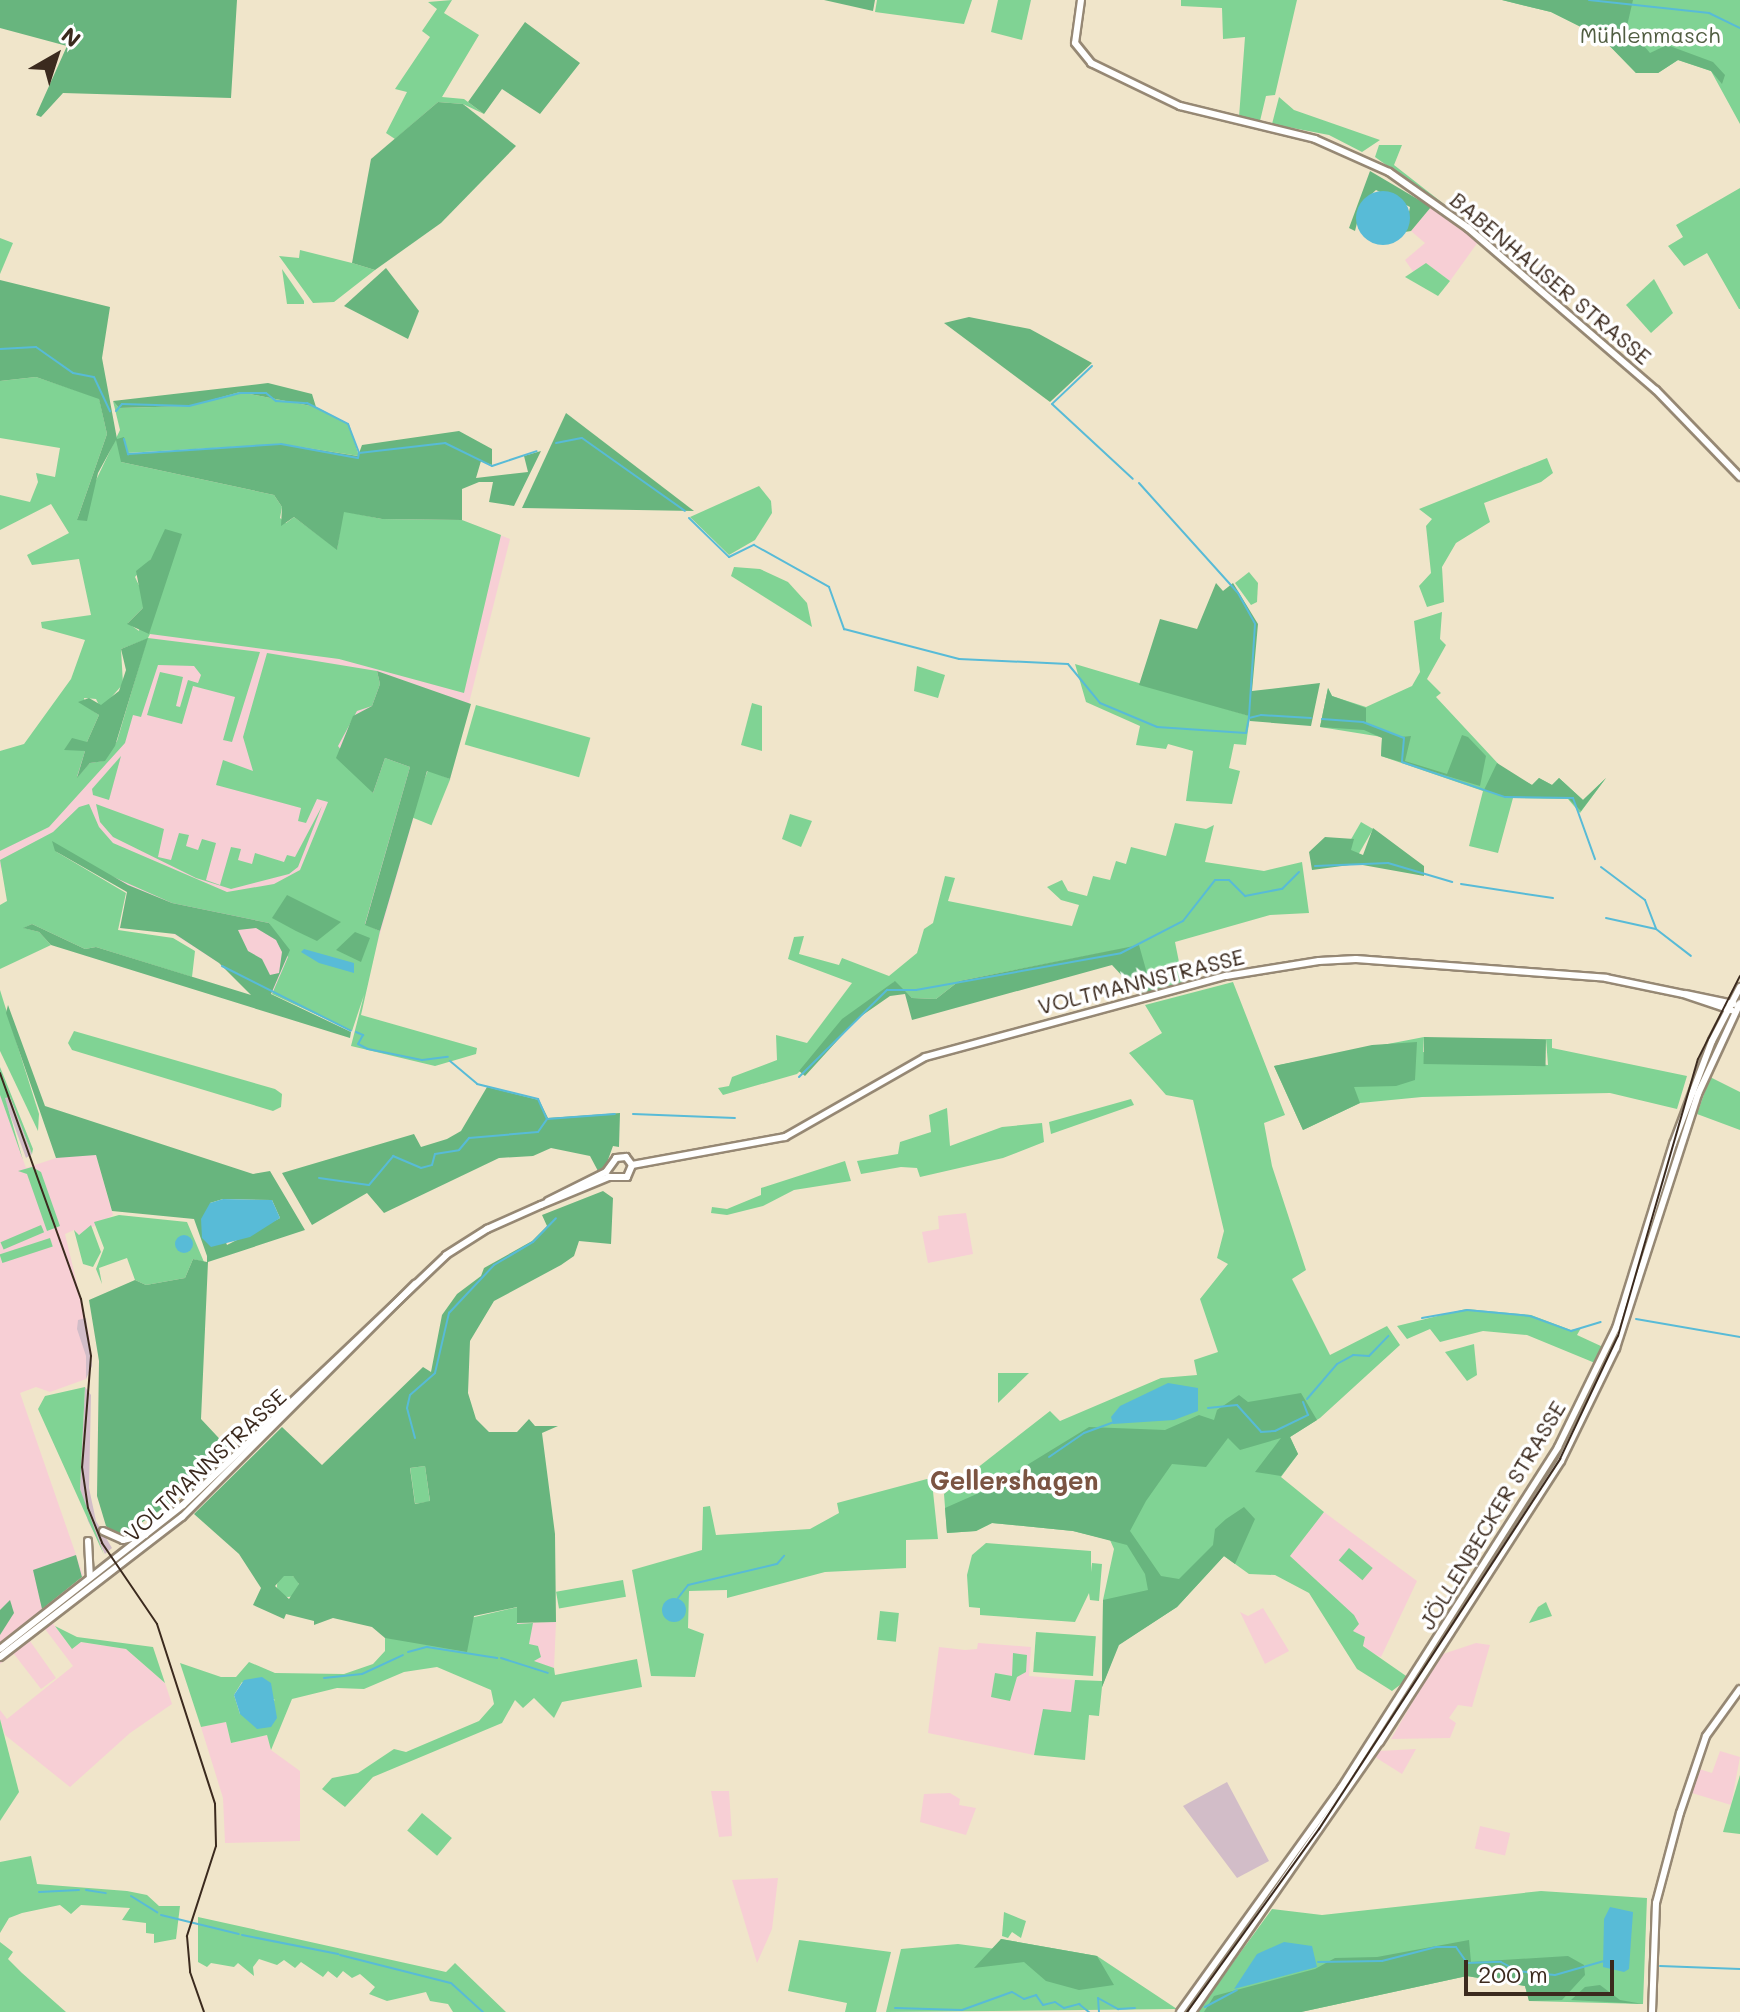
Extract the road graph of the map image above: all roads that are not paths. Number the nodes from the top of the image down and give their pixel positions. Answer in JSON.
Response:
{"nodes":[{"id":1,"x":1081,"y":0,"type":"edge"},
{"id":2,"x":1740,"y":477,"type":"edge"},
{"id":3,"x":1740,"y":987,"type":"edge"},
{"id":4,"x":1734,"y":1006,"type":"edge"},
{"id":5,"x":632,"y":1165,"type":"junction"},
{"id":6,"x":612,"y":1172,"type":"junction"},
{"id":7,"x":417,"y":1281,"type":"junction"},
{"id":8,"x":103,"y":1531,"type":"dead end"},
{"id":9,"x":149,"y":1534,"type":"junction"},
{"id":10,"x":88,"y":1541,"type":"dead end"},
{"id":11,"x":90,"y":1578,"type":"junction"},
{"id":12,"x":0,"y":1649,"type":"edge"},
{"id":13,"x":0,"y":1657,"type":"edge"},
{"id":14,"x":1740,"y":1689,"type":"edge"},
{"id":15,"x":1180,"y":2012,"type":"edge"},
{"id":16,"x":1192,"y":2012,"type":"edge"},
{"id":17,"x":1652,"y":2012,"type":"edge"}],
"edges":[{"from":1,"to":2,"type":"main road","name":"BABENHAUSER STRASSE"},
{"from":3,"to":4,"type":"main road","name":"JÖLLENBECKER STRASSE"},
{"from":4,"to":5,"type":"main road","name":"VOLTMANNSTRASSE"},
{"from":4,"to":15,"type":"main road","name":"JÖLLENBECKER STRASSE"},
{"from":4,"to":16,"type":"main road","name":"JÖLLENBECKER STRASSE"},
{"from":5,"to":6,"type":"main road"},
{"from":5,"to":6,"type":"main road","name":"VOLTMANNSTRASSE"},
{"from":6,"to":7,"type":"main road","name":"VOLTMANNSTRASSE"},
{"from":7,"to":9,"type":"main road","name":"VOLTMANNSTRASSE"},
{"from":7,"to":13,"type":"main road","name":"VOLTMANNSTRASSE"},
{"from":8,"to":9,"type":"main road"},
{"from":9,"to":11,"type":"main road","name":"VOLTMANNSTRASSE"},
{"from":10,"to":11,"type":"main road"},
{"from":11,"to":12,"type":"main road","name":"VOLTMANNSTRASSE"},
{"from":14,"to":17,"type":"main road"}]}
